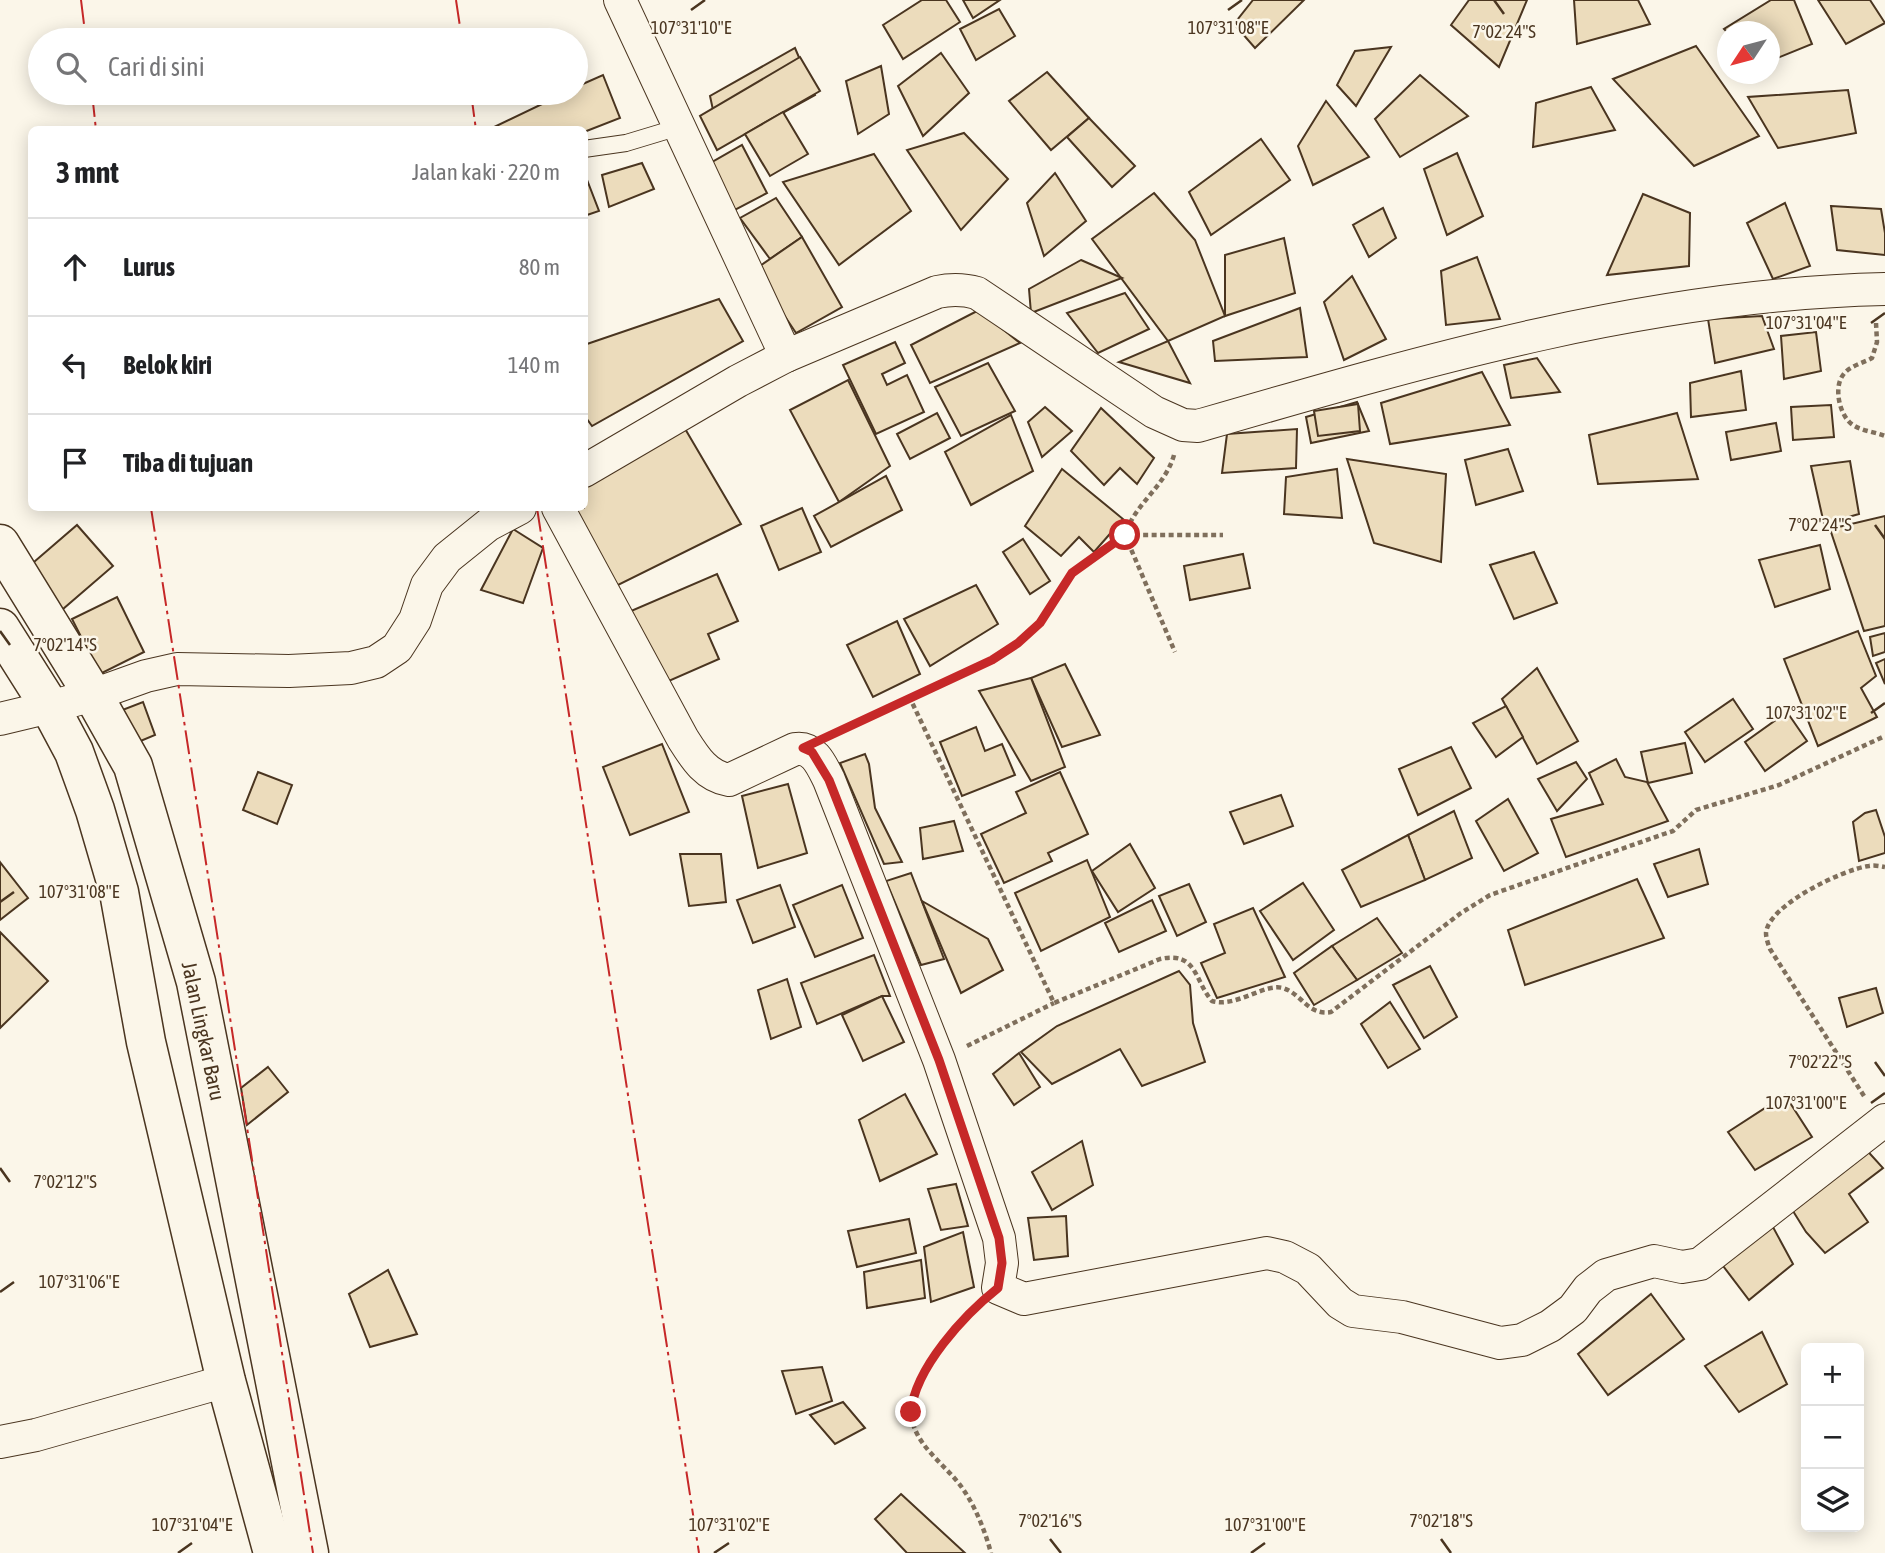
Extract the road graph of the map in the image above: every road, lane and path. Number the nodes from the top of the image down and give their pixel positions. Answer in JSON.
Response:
{"nodes":[{"id":1,"x":620,"y":0,"type":"edge"},
{"id":2,"x":679,"y":127,"type":"junction"},
{"id":3,"x":588,"y":148,"type":"edge"},
{"id":4,"x":1880,"y":289,"type":"edge"},
{"id":5,"x":786,"y":356,"type":"junction"},
{"id":6,"x":1182,"y":425,"type":"junction"},
{"id":7,"x":1885,"y":436,"type":"edge"},
{"id":8,"x":588,"y":469,"type":"edge"},
{"id":9,"x":514,"y":511,"type":"edge"},
{"id":10,"x":560,"y":511,"type":"edge"},
{"id":11,"x":1125,"y":535,"type":"junction"},
{"id":12,"x":1223,"y":535,"type":"dead end"},
{"id":13,"x":0,"y":544,"type":"edge"},
{"id":14,"x":0,"y":628,"type":"edge"},
{"id":15,"x":1175,"y":652,"type":"dead end"},
{"id":16,"x":93,"y":695,"type":"junction"},
{"id":17,"x":909,"y":696,"type":"junction"},
{"id":18,"x":50,"y":707,"type":"junction"},
{"id":19,"x":0,"y":719,"type":"edge"},
{"id":20,"x":1884,"y":738,"type":"edge"},
{"id":21,"x":803,"y":748,"type":"junction"},
{"id":22,"x":1885,"y":867,"type":"edge"},
{"id":23,"x":1054,"y":1003,"type":"junction"},
{"id":24,"x":939,"y":1060,"type":"junction"},
{"id":25,"x":1883,"y":1122,"type":"edge"},
{"id":26,"x":998,"y":1288,"type":"junction"},
{"id":27,"x":226,"y":1381,"type":"junction"},
{"id":28,"x":0,"y":1442,"type":"edge"},
{"id":29,"x":273,"y":1553,"type":"edge"},
{"id":30,"x":309,"y":1553,"type":"edge"},
{"id":31,"x":991,"y":1553,"type":"edge"}],
"edges":[{"from":1,"to":2,"type":"street"},
{"from":2,"to":3,"type":"lane"},
{"from":2,"to":5,"type":"street"},
{"from":4,"to":6,"type":"street"},
{"from":4,"to":7,"type":"path"},
{"from":5,"to":6,"type":"street"},
{"from":5,"to":8,"type":"street"},
{"from":6,"to":11,"type":"path"},
{"from":9,"to":16,"type":"street"},
{"from":10,"to":21,"type":"street"},
{"from":11,"to":12,"type":"path"},
{"from":11,"to":15,"type":"path"},
{"from":11,"to":17,"type":"path"},
{"from":13,"to":16,"type":"highway","name":"Jalan Lingkar Baru"},
{"from":14,"to":18,"type":"highway"},
{"from":16,"to":18,"type":"street"},
{"from":16,"to":30,"type":"highway","name":"Jalan Lingkar Baru"},
{"from":17,"to":21,"type":"path"},
{"from":17,"to":23,"type":"path"},
{"from":18,"to":19,"type":"street"},
{"from":18,"to":27,"type":"highway"},
{"from":20,"to":23,"type":"path"},
{"from":21,"to":24,"type":"street"},
{"from":22,"to":25,"type":"path"},
{"from":23,"to":24,"type":"path"},
{"from":24,"to":26,"type":"street"},
{"from":25,"to":26,"type":"street"},
{"from":26,"to":31,"type":"path"},
{"from":27,"to":28,"type":"street"},
{"from":27,"to":29,"type":"highway"}]}
